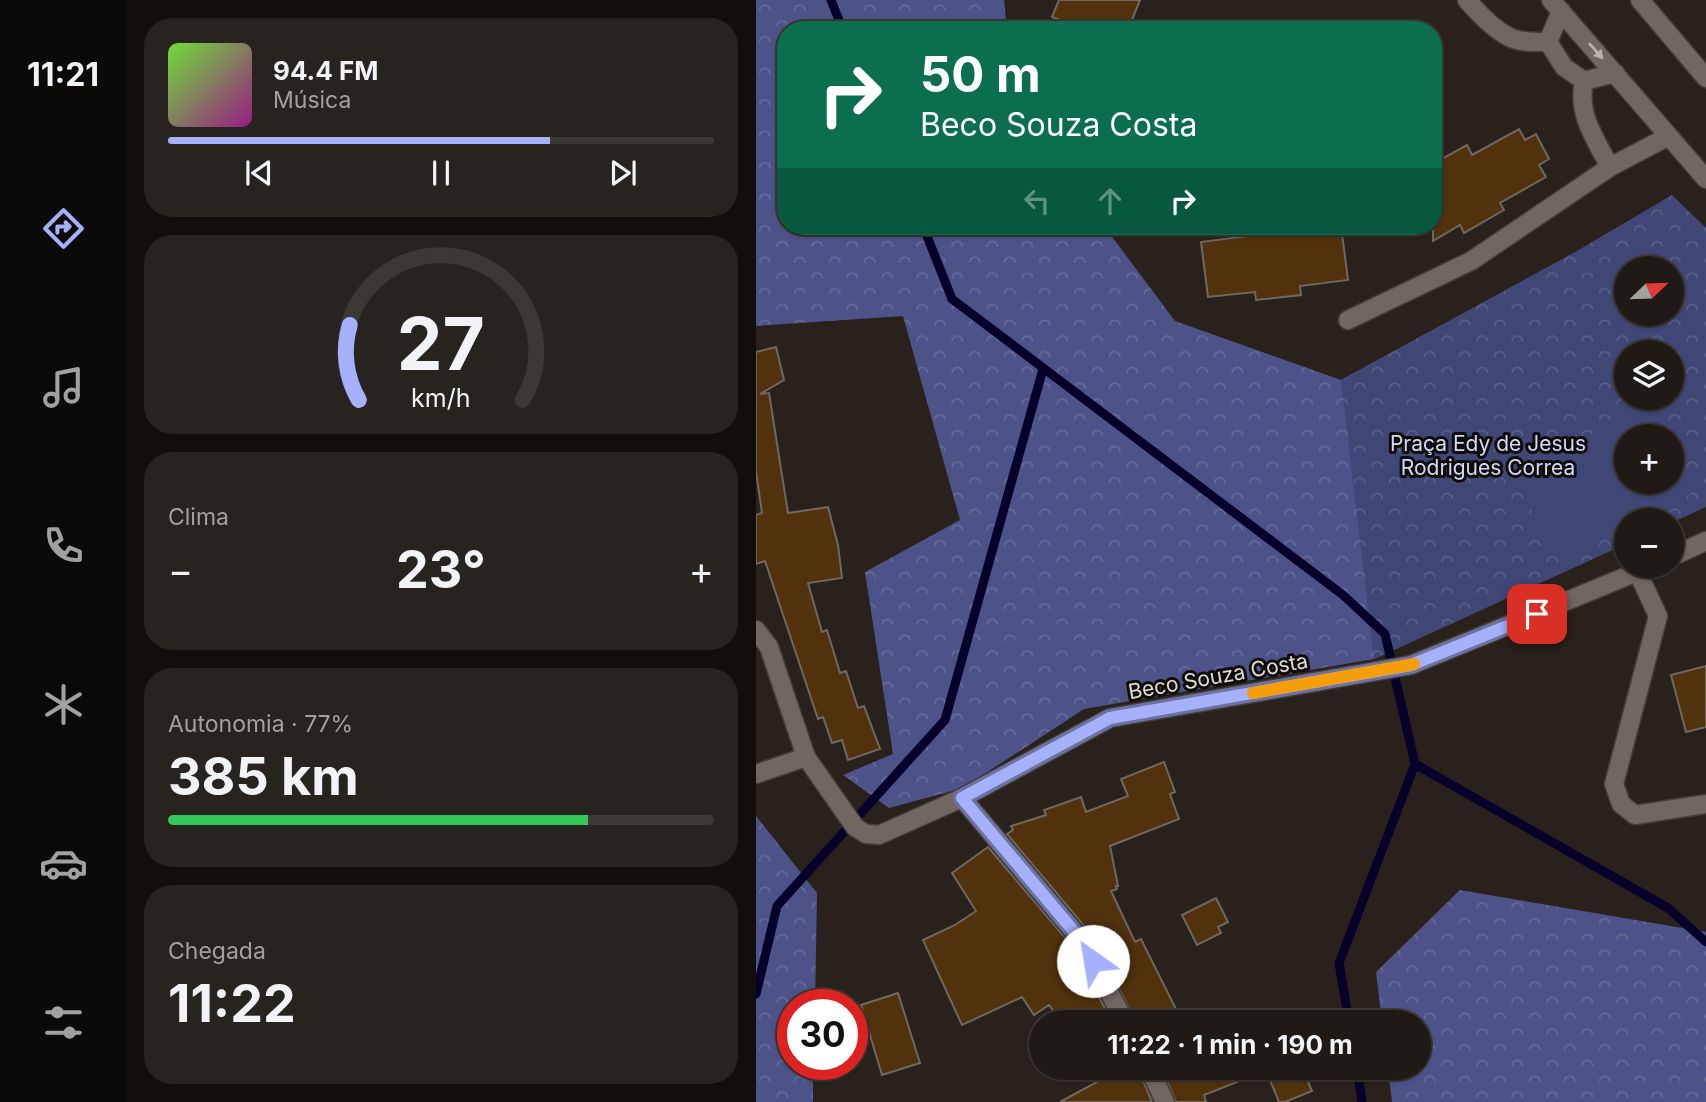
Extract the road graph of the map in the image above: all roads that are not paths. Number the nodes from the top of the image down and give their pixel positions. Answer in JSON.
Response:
{"nodes":[{"id":1,"x":1467,"y":0,"type":"edge"},
{"id":2,"x":1640,"y":0,"type":"edge"},
{"id":3,"x":1556,"y":6,"type":"edge"},
{"id":4,"x":1548,"y":42,"type":"junction"},
{"id":5,"x":1615,"y":73,"type":"junction"},
{"id":6,"x":1706,"y":78,"type":"edge"},
{"id":7,"x":1584,"y":82,"type":"junction"},
{"id":8,"x":1669,"y":136,"type":"junction"},
{"id":9,"x":1610,"y":166,"type":"junction"},
{"id":10,"x":1706,"y":179,"type":"edge"},
{"id":11,"x":1348,"y":320,"type":"dead end"},
{"id":12,"x":1706,"y":541,"type":"edge"},
{"id":13,"x":1684,"y":551,"type":"edge"},
{"id":14,"x":1624,"y":578,"type":"edge"},
{"id":15,"x":1648,"y":578,"type":"edge"},
{"id":16,"x":756,"y":630,"type":"edge"},
{"id":17,"x":806,"y":757,"type":"junction"},
{"id":18,"x":756,"y":774,"type":"edge"},
{"id":19,"x":962,"y":798,"type":"junction"},
{"id":20,"x":1706,"y":804,"type":"edge"},
{"id":21,"x":1119,"y":1010,"type":"edge"},
{"id":22,"x":1155,"y":1080,"type":"edge"},
{"id":23,"x":1165,"y":1102,"type":"edge"}],
"edges":[{"from":1,"to":4,"type":"street"},
{"from":2,"to":6,"type":"street"},
{"from":3,"to":4,"type":"street"},
{"from":3,"to":5,"type":"street","one_way":true},
{"from":4,"to":7,"type":"street"},
{"from":5,"to":7,"type":"street"},
{"from":5,"to":8,"type":"street"},
{"from":7,"to":9,"type":"street"},
{"from":8,"to":9,"type":"street"},
{"from":8,"to":10,"type":"street"},
{"from":9,"to":11,"type":"street"},
{"from":12,"to":13,"type":"street"},
{"from":14,"to":19,"type":"street","name":"Beco Souza Costa"},
{"from":15,"to":20,"type":"street"},
{"from":16,"to":17,"type":"street","name":"Beco Souza Costa"},
{"from":17,"to":18,"type":"street"},
{"from":17,"to":19,"type":"street","name":"Beco Souza Costa"},
{"from":19,"to":21,"type":"street"},
{"from":22,"to":23,"type":"street"}]}
